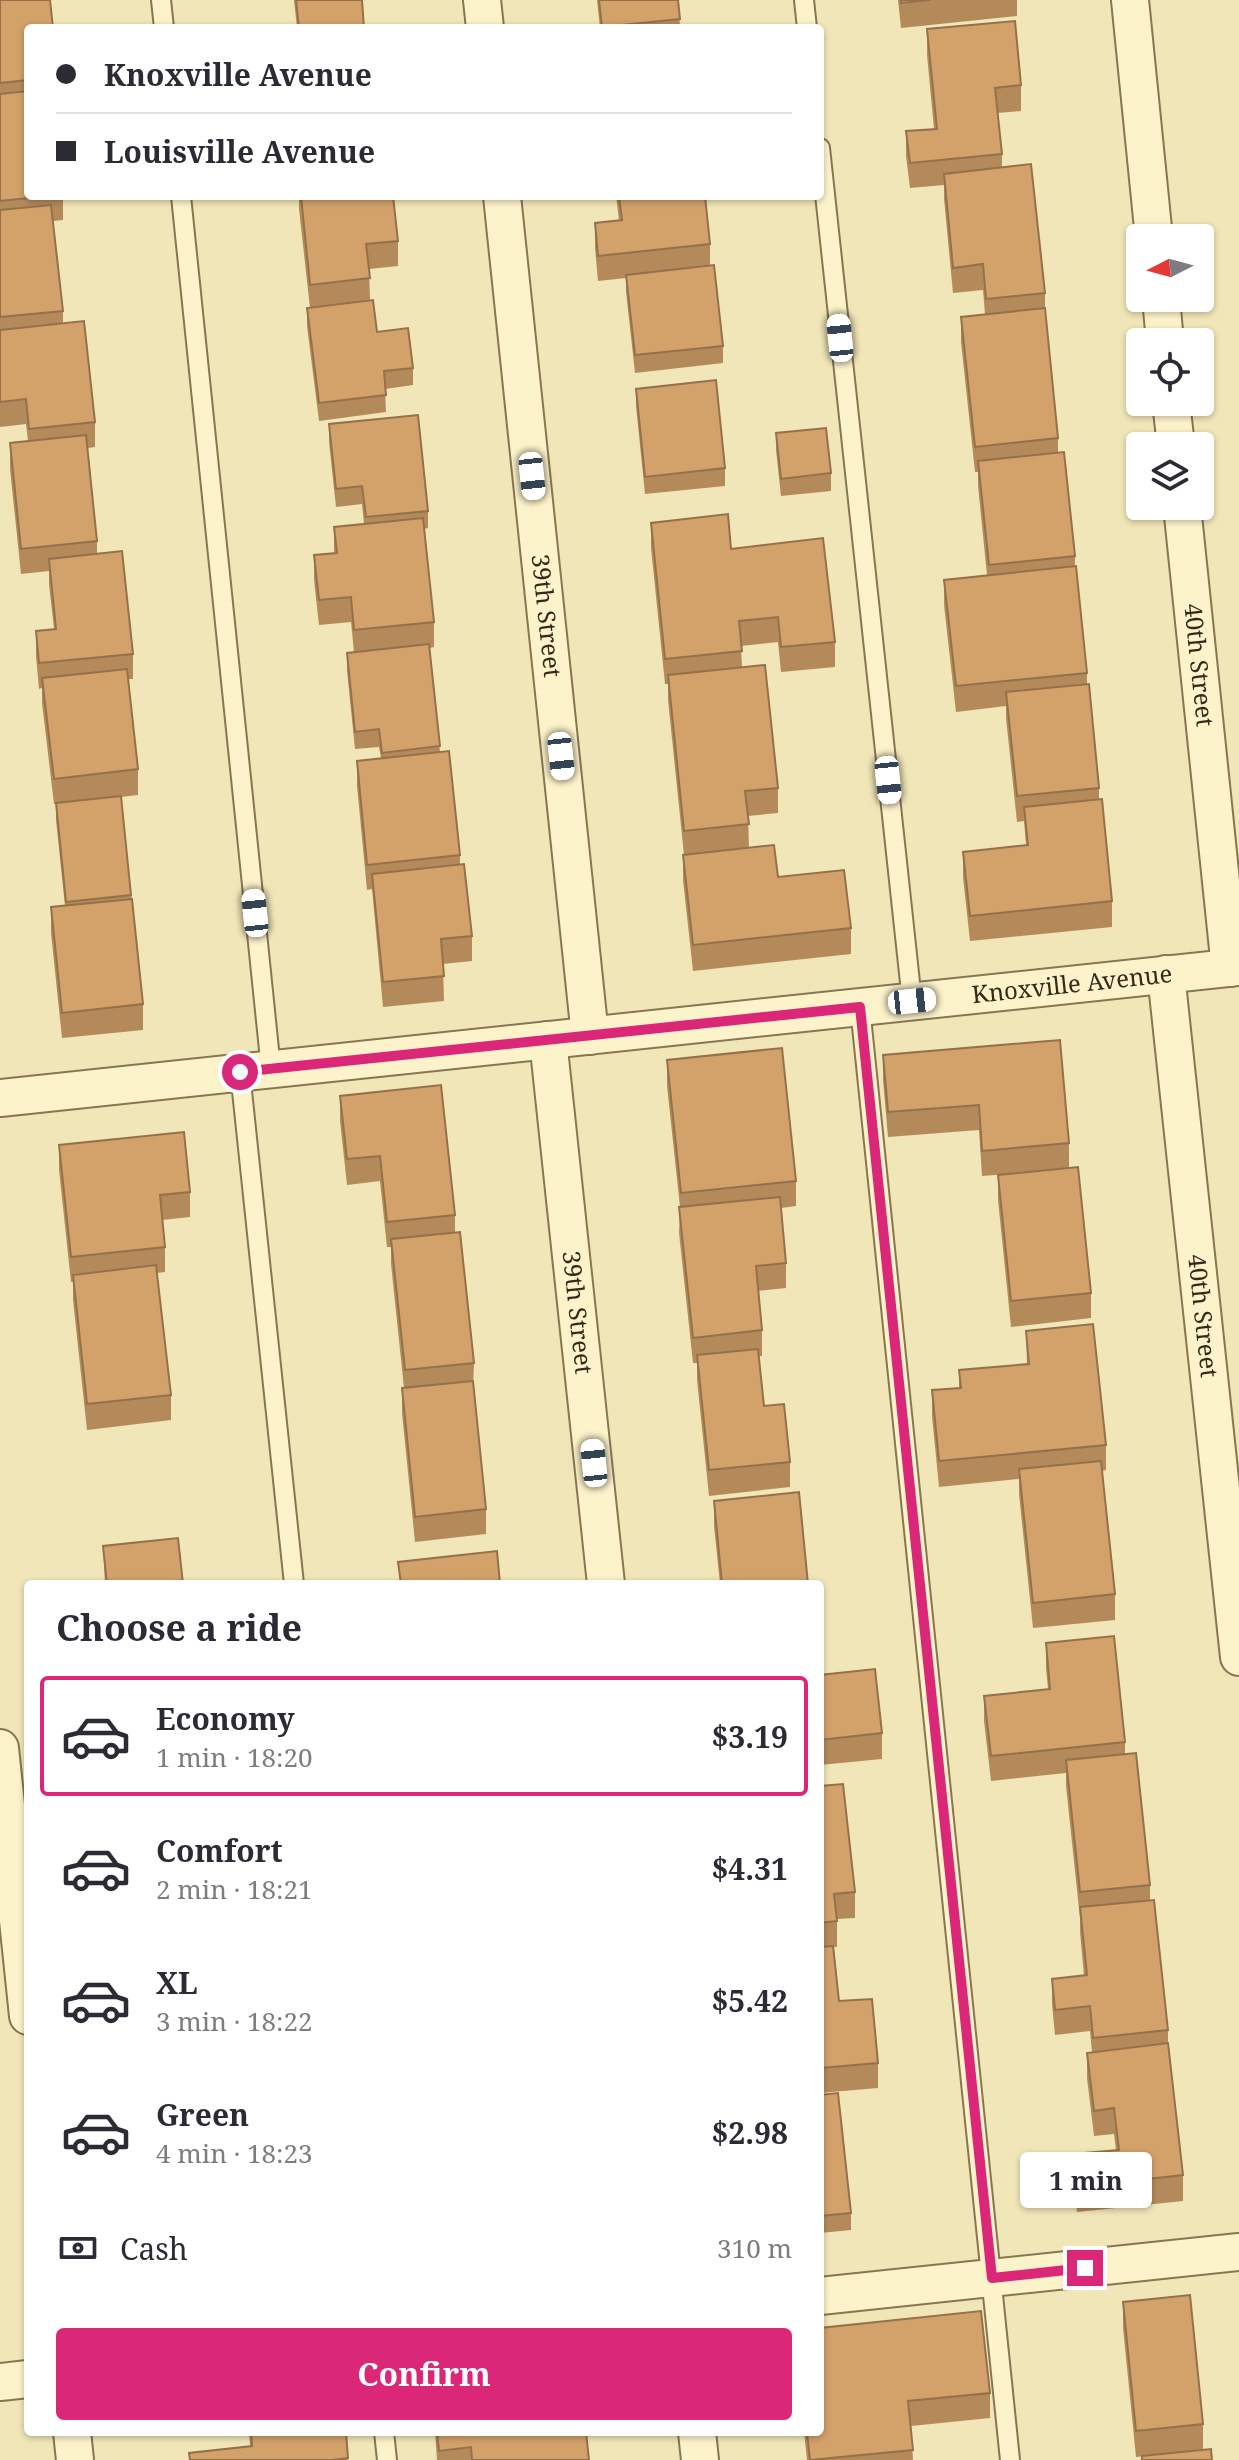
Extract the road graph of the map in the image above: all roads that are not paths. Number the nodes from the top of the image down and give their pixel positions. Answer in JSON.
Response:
{"nodes":[{"id":1,"x":161,"y":0,"type":"edge"},
{"id":2,"x":482,"y":0,"type":"edge"},
{"id":3,"x":804,"y":0,"type":"edge"},
{"id":4,"x":1130,"y":0,"type":"edge"},
{"id":5,"x":164,"y":24,"type":"edge"},
{"id":6,"x":485,"y":24,"type":"edge"},
{"id":7,"x":807,"y":24,"type":"edge"},
{"id":8,"x":824,"y":185,"type":"edge"},
{"id":9,"x":181,"y":200,"type":"edge"},
{"id":10,"x":502,"y":200,"type":"edge"},
{"id":11,"x":1153,"y":224,"type":"edge"},
{"id":12,"x":1184,"y":520,"type":"edge"},
{"id":13,"x":1234,"y":967,"type":"edge"},
{"id":14,"x":1166,"y":974,"type":"junction"},
{"id":15,"x":912,"y":1001,"type":"junction"},
{"id":16,"x":860,"y":1007,"type":"junction"},
{"id":17,"x":590,"y":1036,"type":"junction"},
{"id":18,"x":548,"y":1040,"type":"junction"},
{"id":19,"x":255,"y":1071,"type":"junction"},
{"id":20,"x":0,"y":1098,"type":"edge"},
{"id":21,"x":294,"y":1580,"type":"edge"},
{"id":22,"x":606,"y":1580,"type":"edge"},
{"id":23,"x":1239,"y":1657,"type":"edge"},
{"id":24,"x":0,"y":1748,"type":"edge"},
{"id":25,"x":24,"y":1978,"type":"edge"},
{"id":26,"x":1239,"y":2252,"type":"edge"},
{"id":27,"x":992,"y":2278,"type":"junction"},
{"id":28,"x":824,"y":2296,"type":"edge"},
{"id":29,"x":24,"y":2379,"type":"edge"},
{"id":30,"x":0,"y":2382,"type":"edge"},
{"id":31,"x":72,"y":2436,"type":"edge"},
{"id":32,"x":384,"y":2436,"type":"edge"},
{"id":33,"x":697,"y":2436,"type":"edge"},
{"id":34,"x":75,"y":2460,"type":"edge"},
{"id":35,"x":387,"y":2460,"type":"edge"},
{"id":36,"x":700,"y":2460,"type":"edge"},
{"id":37,"x":1010,"y":2460,"type":"edge"}],
"edges":[{"from":1,"to":5,"type":"lane"},
{"from":2,"to":6,"type":"street"},
{"from":3,"to":7,"type":"lane"},
{"from":4,"to":11,"type":"street"},
{"from":8,"to":15,"type":"lane"},
{"from":9,"to":19,"type":"lane"},
{"from":10,"to":17,"type":"street","name":"39th Street"},
{"from":12,"to":13,"type":"street","name":"40th Street"},
{"from":13,"to":14,"type":"street","name":"Knoxville Avenue"},
{"from":14,"to":15,"type":"street","name":"Knoxville Avenue"},
{"from":14,"to":23,"type":"street","name":"40th Street"},
{"from":15,"to":16,"type":"street","name":"Knoxville Avenue"},
{"from":16,"to":17,"type":"street","name":"Knoxville Avenue"},
{"from":16,"to":27,"type":"lane"},
{"from":17,"to":18,"type":"street","name":"Knoxville Avenue"},
{"from":18,"to":19,"type":"street","name":"Knoxville Avenue"},
{"from":18,"to":22,"type":"street","name":"39th Street"},
{"from":19,"to":20,"type":"street","name":"Knoxville Avenue"},
{"from":19,"to":21,"type":"lane"},
{"from":24,"to":25,"type":"street"},
{"from":26,"to":27,"type":"street"},
{"from":27,"to":28,"type":"street"},
{"from":27,"to":37,"type":"lane"},
{"from":29,"to":30,"type":"street"},
{"from":31,"to":34,"type":"street"},
{"from":32,"to":35,"type":"lane"},
{"from":33,"to":36,"type":"street"}]}
